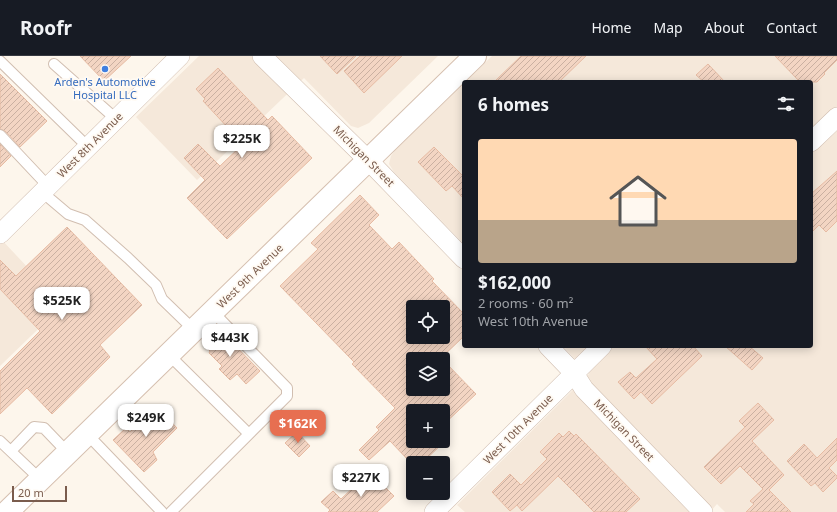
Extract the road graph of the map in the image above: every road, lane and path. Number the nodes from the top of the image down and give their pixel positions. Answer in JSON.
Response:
{"nodes":[{"id":1,"x":180,"y":56,"type":"edge"},
{"id":2,"x":262,"y":56,"type":"edge"},
{"id":3,"x":475,"y":56,"type":"edge"},
{"id":4,"x":0,"y":61,"type":"edge"},
{"id":5,"x":54,"y":64,"type":"dead end"},
{"id":6,"x":837,"y":117,"type":"edge"},
{"id":7,"x":116,"y":120,"type":"junction"},
{"id":8,"x":0,"y":135,"type":"edge"},
{"id":9,"x":813,"y":140,"type":"edge"},
{"id":10,"x":88,"y":147,"type":"junction"},
{"id":11,"x":368,"y":160,"type":"junction"},
{"id":12,"x":45,"y":189,"type":"junction"},
{"id":13,"x":3,"y":226,"type":"edge"},
{"id":14,"x":462,"y":257,"type":"edge"},
{"id":15,"x":213,"y":312,"type":"junction"},
{"id":16,"x":194,"y":330,"type":"junction"},
{"id":17,"x":550,"y":348,"type":"edge"},
{"id":18,"x":600,"y":348,"type":"edge"},
{"id":19,"x":169,"y":355,"type":"junction"},
{"id":20,"x":574,"y":373,"type":"junction"},
{"id":21,"x":87,"y":434,"type":"junction"},
{"id":22,"x":249,"y":434,"type":"junction"},
{"id":23,"x":0,"y":441,"type":"edge"},
{"id":24,"x":11,"y":451,"type":"junction"},
{"id":25,"x":68,"y":453,"type":"junction"},
{"id":26,"x":41,"y":480,"type":"junction"},
{"id":27,"x":7,"y":512,"type":"edge"},
{"id":28,"x":162,"y":512,"type":"edge"},
{"id":29,"x":171,"y":512,"type":"edge"},
{"id":30,"x":434,"y":512,"type":"edge"},
{"id":31,"x":703,"y":512,"type":"edge"}],
"edges":[{"from":1,"to":7,"type":"street","name":"West 8th Avenue"},
{"from":2,"to":11,"type":"street","name":"Michigan Street"},
{"from":3,"to":11,"type":"main road","name":"West 9th Avenue"},
{"from":4,"to":10,"type":"lane"},
{"from":5,"to":7,"type":"lane"},
{"from":6,"to":9,"type":"street"},
{"from":7,"to":10,"type":"street","name":"West 8th Avenue"},
{"from":8,"to":12,"type":"lane"},
{"from":10,"to":12,"type":"street","name":"West 8th Avenue"},
{"from":11,"to":14,"type":"street","name":"Michigan Street"},
{"from":11,"to":15,"type":"main road","name":"West 9th Avenue"},
{"from":12,"to":13,"type":"street","name":"West 8th Avenue"},
{"from":12,"to":16,"type":"lane"},
{"from":15,"to":16,"type":"main road","name":"West 9th Avenue"},
{"from":15,"to":22,"type":"lane"},
{"from":16,"to":19,"type":"main road","name":"West 9th Avenue"},
{"from":17,"to":20,"type":"street","name":"Michigan Street"},
{"from":18,"to":20,"type":"street","name":"West 10th Avenue"},
{"from":19,"to":21,"type":"main road","name":"West 9th Avenue"},
{"from":19,"to":22,"type":"lane"},
{"from":20,"to":30,"type":"street","name":"West 10th Avenue"},
{"from":20,"to":31,"type":"street","name":"Michigan Street"},
{"from":21,"to":25,"type":"main road","name":"West 9th Avenue"},
{"from":21,"to":28,"type":"lane"},
{"from":22,"to":29,"type":"lane"},
{"from":23,"to":24,"type":"lane"},
{"from":24,"to":25,"type":"lane"},
{"from":24,"to":26,"type":"lane"},
{"from":25,"to":26,"type":"main road","name":"West 9th Avenue"},
{"from":26,"to":27,"type":"main road","name":"West 9th Avenue"}]}
